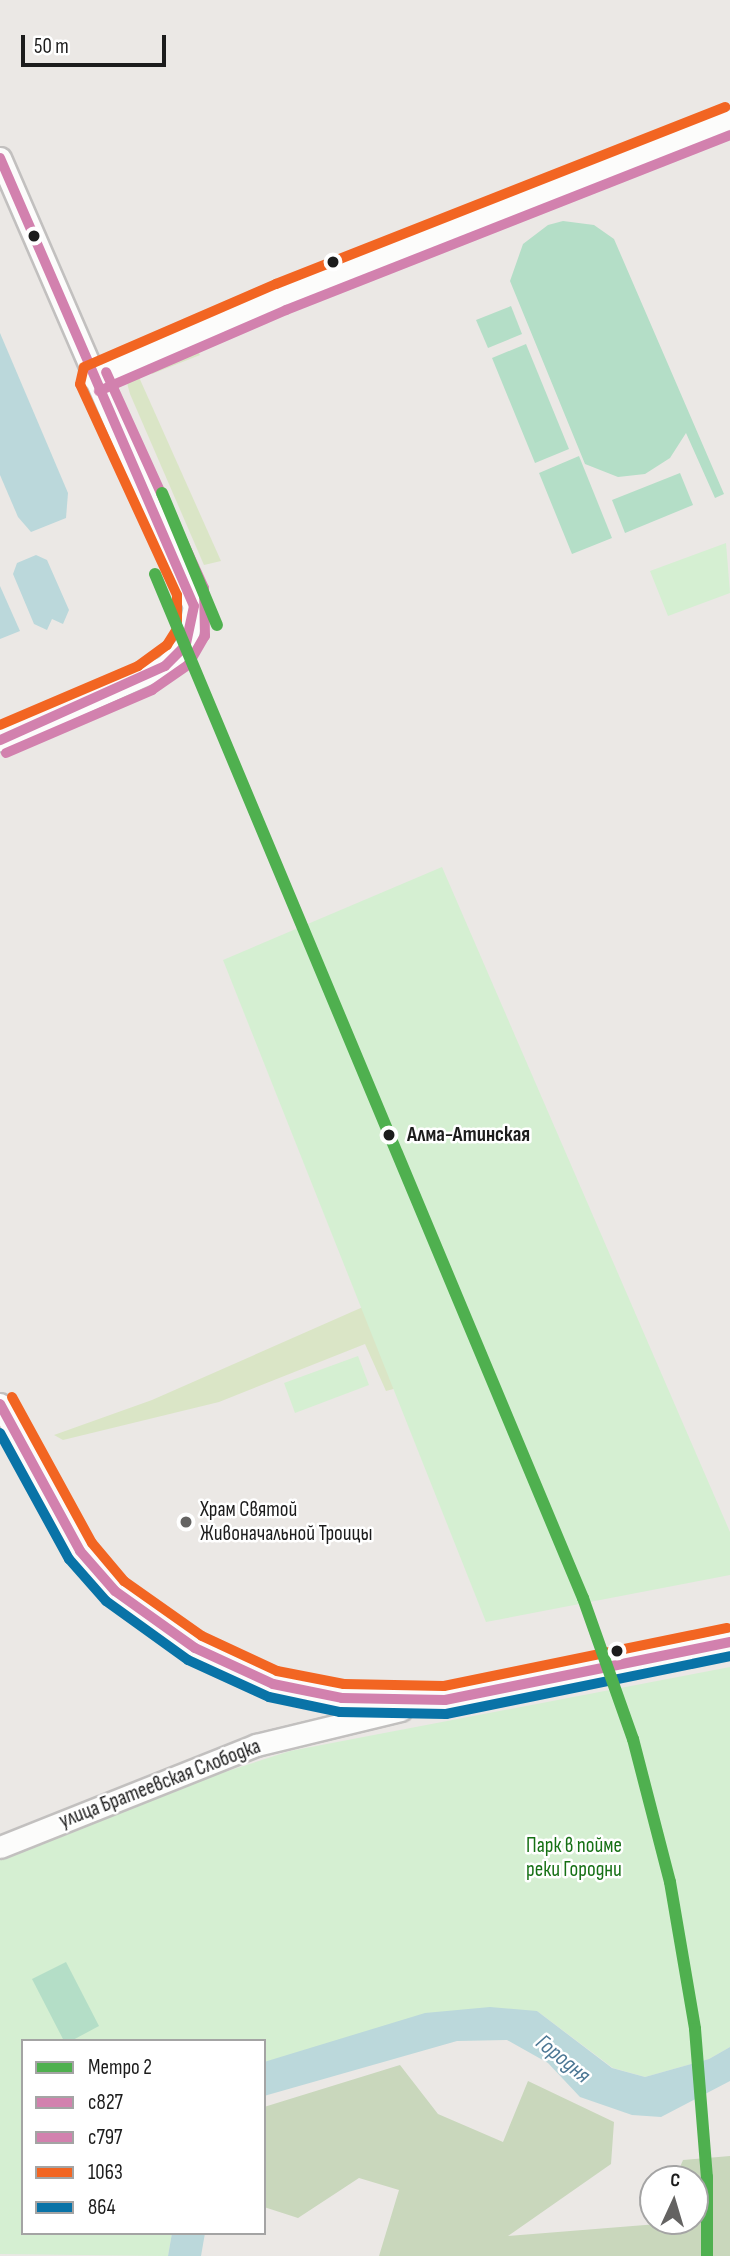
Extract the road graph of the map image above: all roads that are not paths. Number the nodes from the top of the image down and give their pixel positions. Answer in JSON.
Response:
{"nodes":[{"id":1,"x":730,"y":120,"type":"edge"},
{"id":2,"x":0,"y":158,"type":"edge"},
{"id":3,"x":93,"y":378,"type":"junction"},
{"id":4,"x":0,"y":740,"type":"edge"},
{"id":5,"x":0,"y":1404,"type":"edge"},
{"id":6,"x":730,"y":1642,"type":"edge"},
{"id":7,"x":444,"y":1700,"type":"junction"},
{"id":8,"x":0,"y":1847,"type":"edge"}],
"edges":[{"from":1,"to":3,"type":"street"},
{"from":2,"to":3,"type":"street"},
{"from":3,"to":4,"type":"street"},
{"from":5,"to":7,"type":"street"},
{"from":6,"to":7,"type":"street"},
{"from":7,"to":8,"type":"street","name":"улица Братеевская Слободка"}]}
